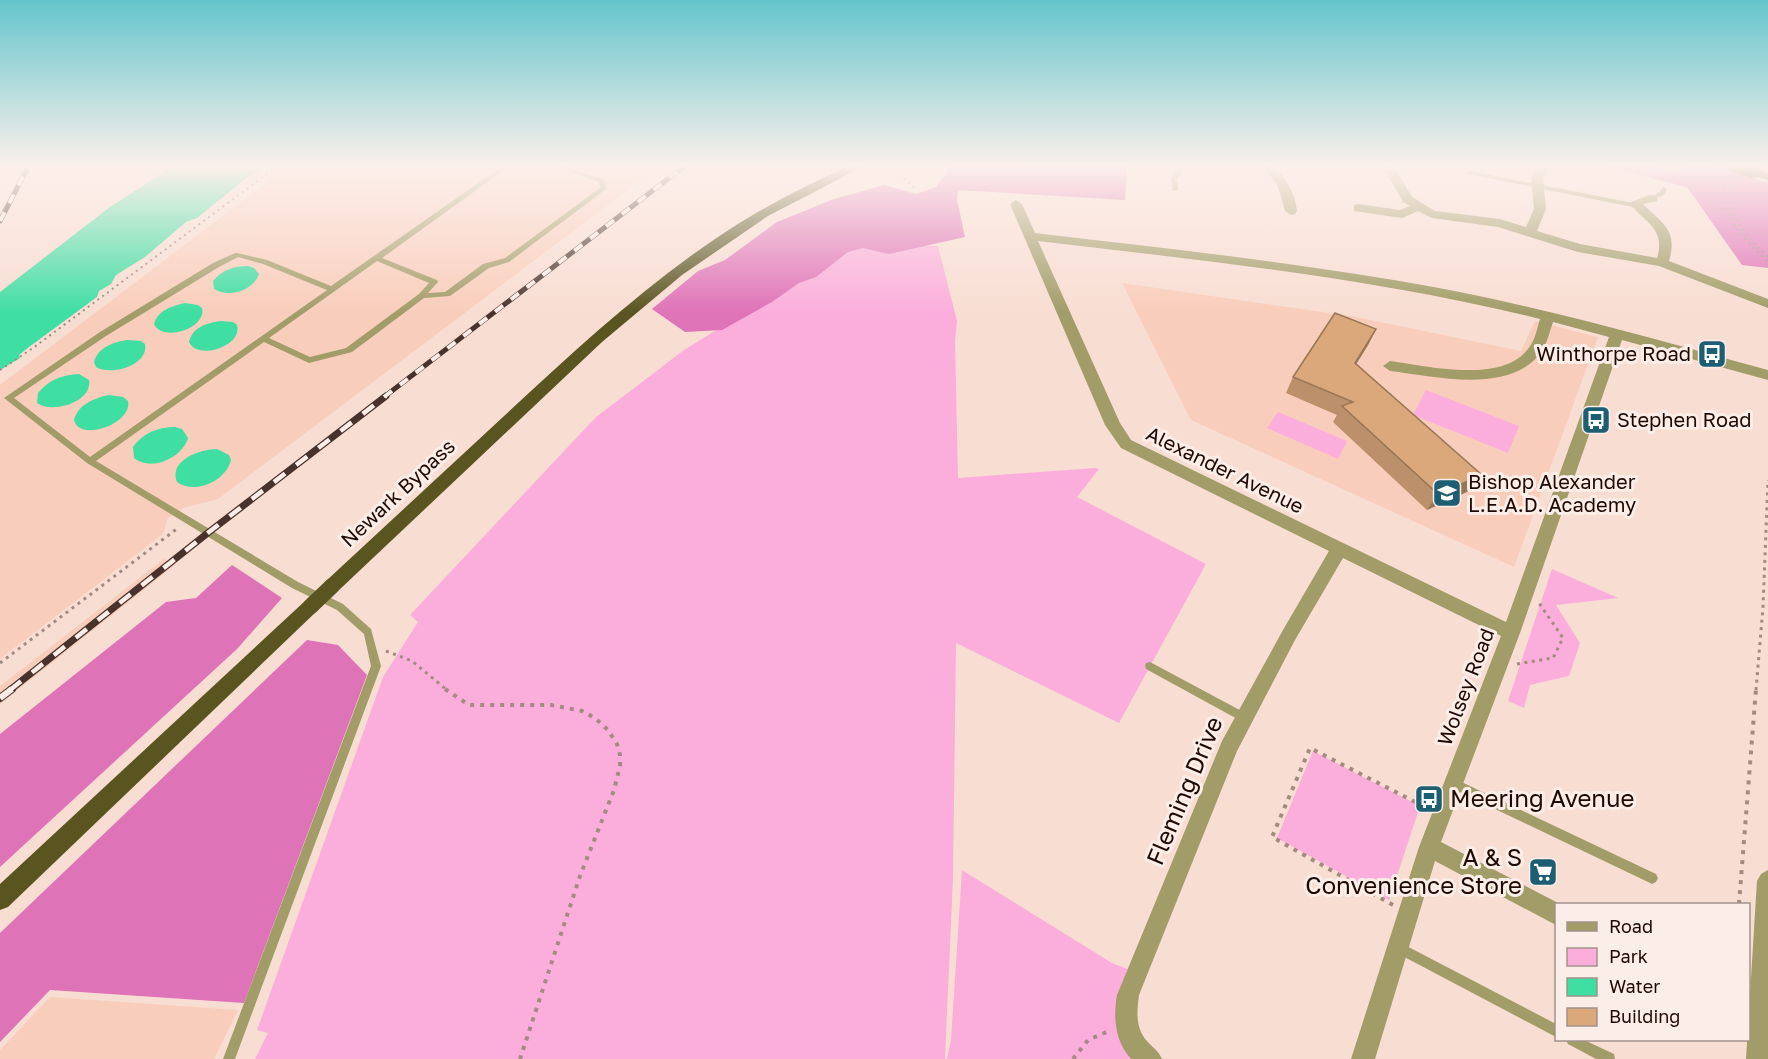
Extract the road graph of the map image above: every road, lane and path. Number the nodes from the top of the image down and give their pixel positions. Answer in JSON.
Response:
{"nodes":[{"id":1,"x":213,"y":214,"type":"edge"},
{"id":2,"x":438,"y":214,"type":"edge"},
{"id":3,"x":569,"y":214,"type":"edge"},
{"id":4,"x":761,"y":214,"type":"edge"},
{"id":5,"x":1021,"y":214,"type":"edge"},
{"id":6,"x":1438,"y":214,"type":"edge"},
{"id":7,"x":1538,"y":214,"type":"edge"},
{"id":8,"x":1647,"y":214,"type":"edge"},
{"id":9,"x":1728,"y":214,"type":"edge"},
{"id":10,"x":1732,"y":214,"type":"edge"},
{"id":11,"x":1530,"y":232,"type":"junction"},
{"id":12,"x":1030,"y":236,"type":"junction"},
{"id":13,"x":1768,"y":257,"type":"edge"},
{"id":14,"x":376,"y":258,"type":"junction"},
{"id":15,"x":1768,"y":262,"type":"edge"},
{"id":16,"x":1662,"y":263,"type":"junction"},
{"id":17,"x":331,"y":289,"type":"junction"},
{"id":18,"x":422,"y":296,"type":"junction"},
{"id":19,"x":1768,"y":304,"type":"edge"},
{"id":20,"x":1548,"y":317,"type":"junction"},
{"id":21,"x":1617,"y":334,"type":"junction"},
{"id":22,"x":263,"y":338,"type":"junction"},
{"id":23,"x":1390,"y":366,"type":"dead end"},
{"id":24,"x":0,"y":370,"type":"edge"},
{"id":25,"x":1768,"y":375,"type":"edge"},
{"id":26,"x":90,"y":461,"type":"junction"},
{"id":27,"x":1768,"y":480,"type":"edge"},
{"id":28,"x":167,"y":536,"type":"dead end"},
{"id":29,"x":1339,"y":550,"type":"junction"},
{"id":30,"x":1527,"y":586,"type":"junction"},
{"id":31,"x":1511,"y":633,"type":"junction"},
{"id":32,"x":372,"y":649,"type":"junction"},
{"id":33,"x":0,"y":663,"type":"edge"},
{"id":34,"x":1150,"y":666,"type":"dead end"},
{"id":35,"x":1498,"y":667,"type":"junction"},
{"id":36,"x":1245,"y":718,"type":"junction"},
{"id":37,"x":1453,"y":783,"type":"junction"},
{"id":38,"x":1440,"y":815,"type":"junction"},
{"id":39,"x":1429,"y":847,"type":"junction"},
{"id":40,"x":1652,"y":878,"type":"dead end"},
{"id":41,"x":1768,"y":881,"type":"edge"},
{"id":42,"x":0,"y":899,"type":"edge"},
{"id":43,"x":1739,"y":903,"type":"edge"},
{"id":44,"x":1408,"y":913,"type":"junction"},
{"id":45,"x":1555,"y":913,"type":"edge"},
{"id":46,"x":1397,"y":947,"type":"junction"},
{"id":47,"x":1755,"y":1017,"type":"edge"},
{"id":48,"x":1126,"y":1026,"type":"junction"},
{"id":49,"x":1555,"y":1030,"type":"edge"},
{"id":50,"x":1574,"y":1041,"type":"edge"},
{"id":51,"x":230,"y":1059,"type":"edge"},
{"id":52,"x":520,"y":1059,"type":"edge"},
{"id":53,"x":1073,"y":1059,"type":"edge"},
{"id":54,"x":1150,"y":1059,"type":"edge"},
{"id":55,"x":1363,"y":1059,"type":"edge"},
{"id":56,"x":1609,"y":1059,"type":"edge"},
{"id":57,"x":1758,"y":1059,"type":"edge"}],
"edges":[{"from":1,"to":24,"type":"path"},
{"from":2,"to":14,"type":"lane"},
{"from":3,"to":18,"type":"lane"},
{"from":4,"to":42,"type":"highway","name":"Newark Bypass","bridge":true},
{"from":5,"to":12,"type":"street","name":"Alexander Avenue"},
{"from":6,"to":11,"type":"street"},
{"from":7,"to":11,"type":"street"},
{"from":8,"to":16,"type":"street"},
{"from":9,"to":15,"type":"path"},
{"from":10,"to":13,"type":"path"},
{"from":11,"to":16,"type":"street"},
{"from":12,"to":20,"type":"street"},
{"from":12,"to":29,"type":"street","name":"Alexander Avenue"},
{"from":14,"to":17,"type":"lane"},
{"from":14,"to":18,"type":"lane"},
{"from":16,"to":19,"type":"street"},
{"from":17,"to":22,"type":"lane"},
{"from":17,"to":26,"type":"lane"},
{"from":18,"to":22,"type":"lane"},
{"from":20,"to":21,"type":"street"},
{"from":20,"to":23,"type":"street"},
{"from":21,"to":25,"type":"street"},
{"from":21,"to":30,"type":"street","name":"Wolsey Road"},
{"from":22,"to":26,"type":"lane"},
{"from":26,"to":32,"type":"lane"},
{"from":27,"to":43,"type":"path"},
{"from":28,"to":33,"type":"path"},
{"from":29,"to":31,"type":"street","name":"Alexander Avenue"},
{"from":29,"to":36,"type":"street","name":"Fleming Drive"},
{"from":30,"to":31,"type":"street","name":"Wolsey Road"},
{"from":30,"to":35,"type":"path"},
{"from":31,"to":35,"type":"street","name":"Wolsey Road"},
{"from":32,"to":51,"type":"lane"},
{"from":32,"to":52,"type":"path"},
{"from":34,"to":36,"type":"lane"},
{"from":35,"to":37,"type":"street","name":"Wolsey Road"},
{"from":36,"to":48,"type":"street","name":"Fleming Drive"},
{"from":37,"to":38,"type":"street","name":"Wolsey Road"},
{"from":37,"to":40,"type":"lane"},
{"from":38,"to":39,"type":"street","name":"Wolsey Road"},
{"from":38,"to":44,"type":"path"},
{"from":39,"to":44,"type":"street","name":"Wolsey Road"},
{"from":39,"to":45,"type":"street"},
{"from":41,"to":47,"type":"street"},
{"from":44,"to":46,"type":"street","name":"Wolsey Road"},
{"from":46,"to":49,"type":"lane"},
{"from":46,"to":55,"type":"street","name":"Wolsey Road"},
{"from":47,"to":57,"type":"street"},
{"from":48,"to":53,"type":"path"},
{"from":48,"to":54,"type":"street"},
{"from":50,"to":56,"type":"lane"}]}
